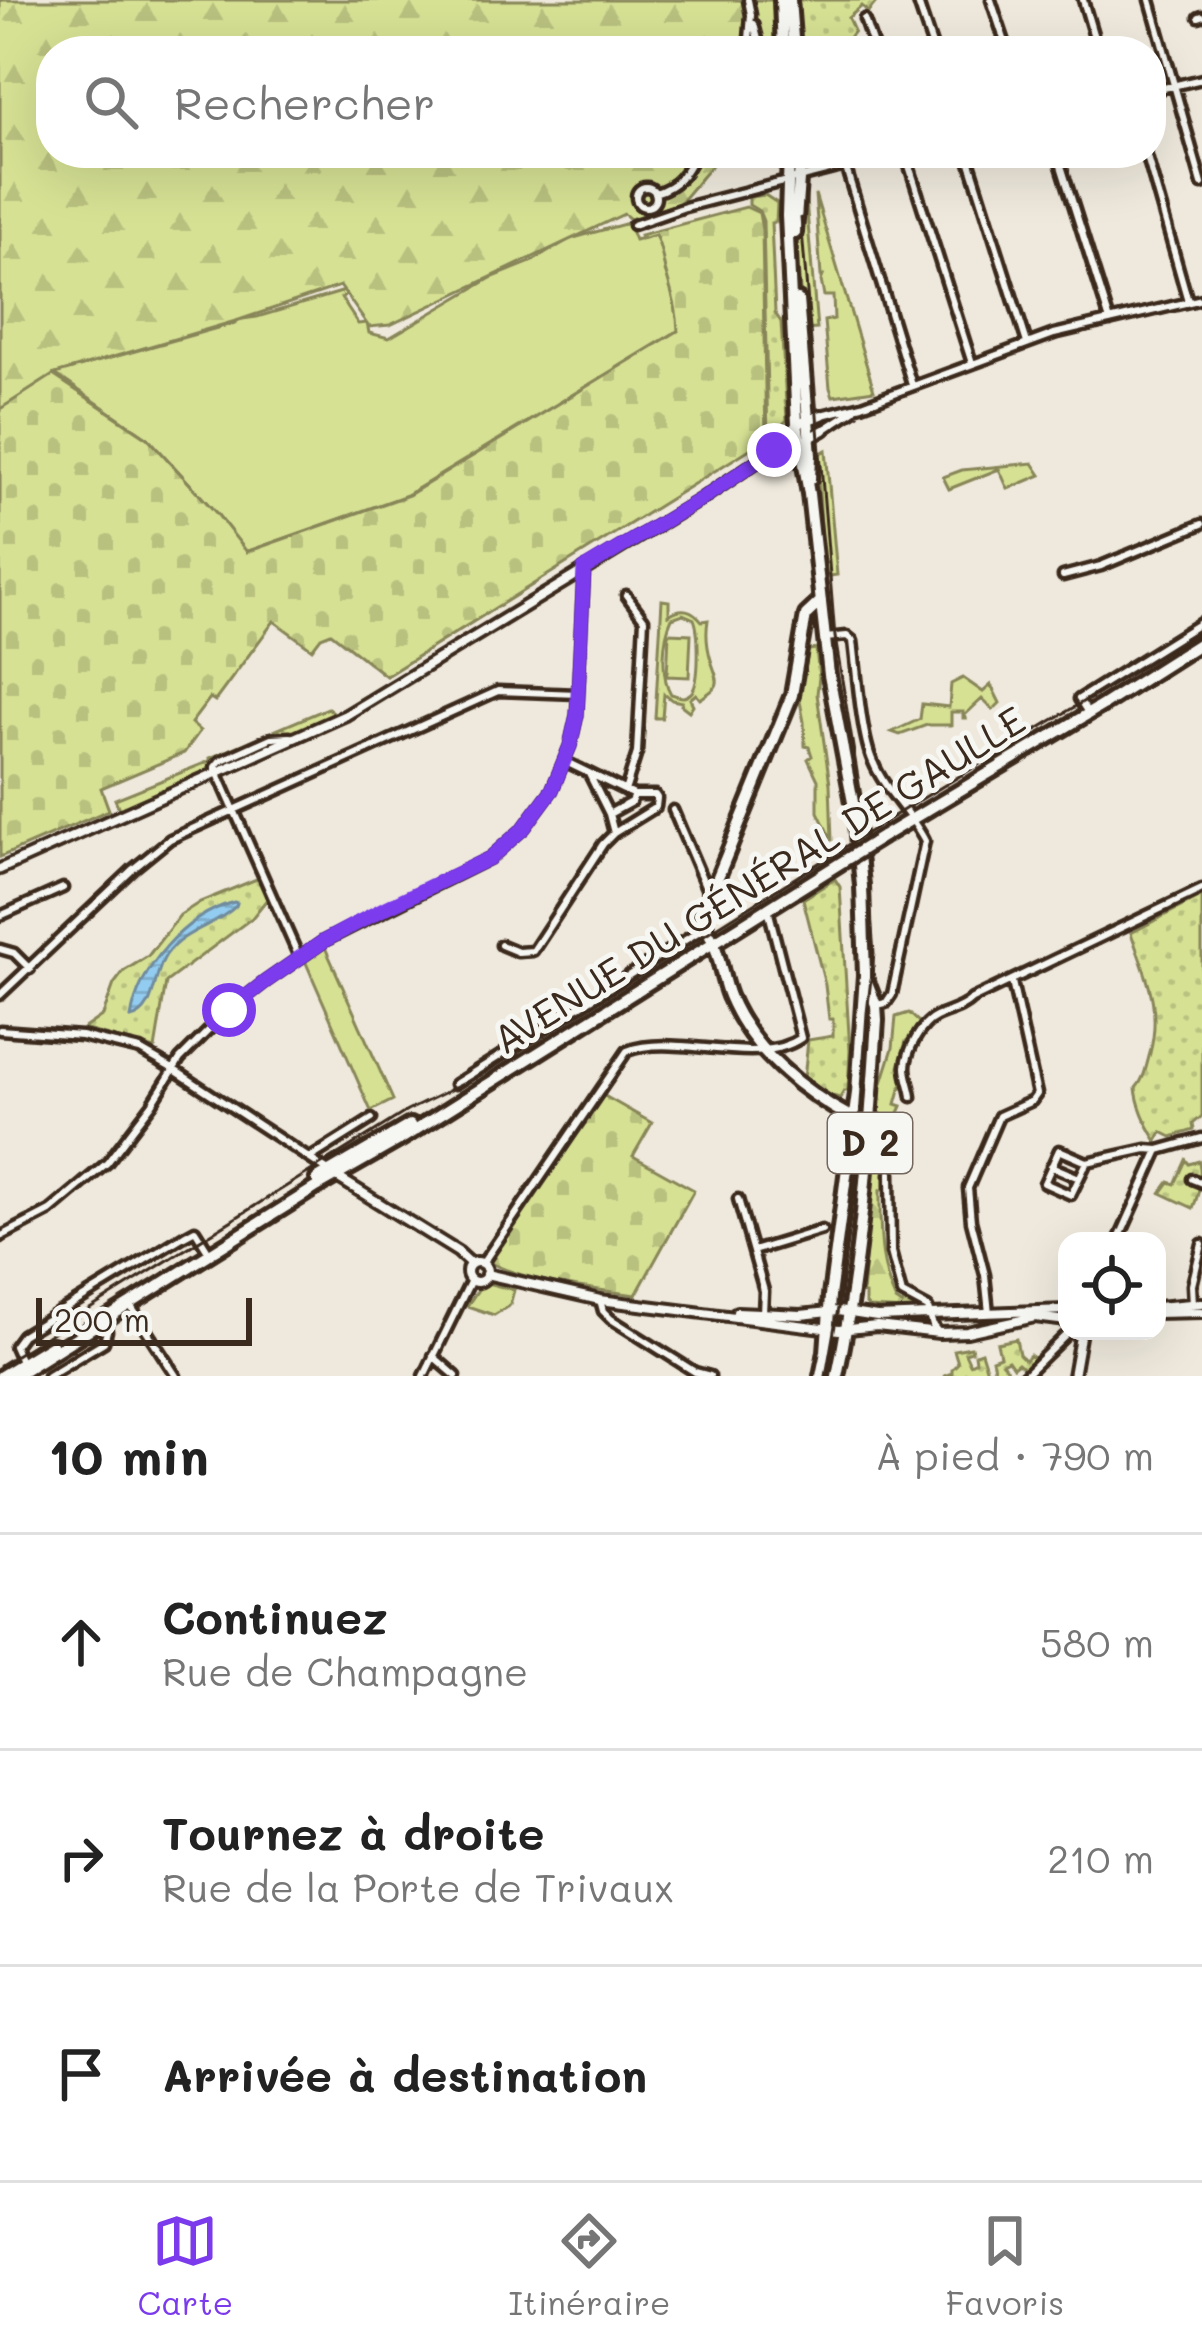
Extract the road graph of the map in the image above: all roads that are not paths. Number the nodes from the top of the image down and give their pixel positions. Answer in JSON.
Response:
{"nodes":[{"id":1,"x":748,"y":0,"type":"edge"},
{"id":2,"x":786,"y":0,"type":"edge"},
{"id":3,"x":917,"y":0,"type":"edge"},
{"id":4,"x":991,"y":0,"type":"edge"},
{"id":5,"x":1084,"y":0,"type":"edge"},
{"id":6,"x":1150,"y":0,"type":"edge"},
{"id":7,"x":751,"y":15,"type":"junction"},
{"id":8,"x":865,"y":19,"type":"dead end"},
{"id":9,"x":749,"y":36,"type":"edge"},
{"id":10,"x":757,"y":36,"type":"edge"},
{"id":11,"x":784,"y":36,"type":"edge"},
{"id":12,"x":792,"y":36,"type":"edge"},
{"id":13,"x":870,"y":36,"type":"edge"},
{"id":14,"x":929,"y":36,"type":"edge"},
{"id":15,"x":1003,"y":36,"type":"edge"},
{"id":16,"x":1095,"y":36,"type":"edge"},
{"id":17,"x":1160,"y":36,"type":"edge"},
{"id":18,"x":1166,"y":57,"type":"edge"},
{"id":19,"x":1202,"y":79,"type":"edge"},
{"id":20,"x":1191,"y":82,"type":"junction"},
{"id":21,"x":1174,"y":85,"type":"junction"},
{"id":22,"x":1166,"y":87,"type":"edge"},
{"id":23,"x":1201,"y":92,"type":"edge"},
{"id":24,"x":688,"y":168,"type":"edge"},
{"id":25,"x":793,"y":168,"type":"edge"},
{"id":26,"x":797,"y":168,"type":"edge"},
{"id":27,"x":833,"y":168,"type":"edge"},
{"id":28,"x":846,"y":168,"type":"edge"},
{"id":29,"x":910,"y":168,"type":"edge"},
{"id":30,"x":972,"y":168,"type":"edge"},
{"id":31,"x":1063,"y":168,"type":"edge"},
{"id":32,"x":1150,"y":168,"type":"edge"},
{"id":33,"x":795,"y":178,"type":"junction"},
{"id":34,"x":1202,"y":184,"type":"edge"},
{"id":35,"x":655,"y":193,"type":"dead end"},
{"id":36,"x":633,"y":224,"type":"dead end"},
{"id":37,"x":1202,"y":298,"type":"edge"},
{"id":38,"x":1188,"y":302,"type":"junction"},
{"id":39,"x":1110,"y":321,"type":"junction"},
{"id":40,"x":1027,"y":344,"type":"junction"},
{"id":41,"x":972,"y":363,"type":"junction"},
{"id":42,"x":912,"y":386,"type":"junction"},
{"id":43,"x":862,"y":405,"type":"junction"},
{"id":44,"x":822,"y":415,"type":"joint"},
{"id":45,"x":802,"y":422,"type":"junction"},
{"id":46,"x":824,"y":430,"type":"joint"},
{"id":47,"x":804,"y":441,"type":"junction"},
{"id":48,"x":774,"y":450,"type":"junction"},
{"id":49,"x":1202,"y":524,"type":"edge"},
{"id":50,"x":584,"y":569,"type":"junction"},
{"id":51,"x":1063,"y":576,"type":"dead end"},
{"id":52,"x":626,"y":595,"type":"dead end"},
{"id":53,"x":820,"y":602,"type":"junction"},
{"id":54,"x":1202,"y":622,"type":"edge"},
{"id":55,"x":824,"y":638,"type":"junction"},
{"id":56,"x":1202,"y":642,"type":"edge"},
{"id":57,"x":578,"y":694,"type":"junction"},
{"id":58,"x":1088,"y":713,"type":"junction"},
{"id":59,"x":564,"y":761,"type":"junction"},
{"id":60,"x":217,"y":774,"type":"junction"},
{"id":61,"x":589,"y":774,"type":"junction"},
{"id":62,"x":630,"y":793,"type":"junction"},
{"id":63,"x":233,"y":810,"type":"junction"},
{"id":64,"x":673,"y":810,"type":"dead end"},
{"id":65,"x":609,"y":814,"type":"junction"},
{"id":66,"x":914,"y":819,"type":"junction"},
{"id":67,"x":614,"y":833,"type":"junction"},
{"id":68,"x":0,"y":868,"type":"edge"},
{"id":69,"x":63,"y":888,"type":"dead end"},
{"id":70,"x":1202,"y":889,"type":"edge"},
{"id":71,"x":709,"y":895,"type":"junction"},
{"id":72,"x":768,"y":909,"type":"junction"},
{"id":73,"x":0,"y":916,"type":"edge"},
{"id":74,"x":706,"y":927,"type":"junction"},
{"id":75,"x":714,"y":944,"type":"junction"},
{"id":76,"x":501,"y":945,"type":"dead end"},
{"id":77,"x":2,"y":951,"type":"edge"},
{"id":78,"x":299,"y":956,"type":"junction"},
{"id":79,"x":30,"y":969,"type":"junction"},
{"id":80,"x":865,"y":975,"type":"junction"},
{"id":81,"x":1014,"y":980,"type":"junction"},
{"id":82,"x":0,"y":995,"type":"edge"},
{"id":83,"x":862,"y":1004,"type":"junction"},
{"id":84,"x":876,"y":1005,"type":"junction"},
{"id":85,"x":0,"y":1030,"type":"edge"},
{"id":86,"x":522,"y":1042,"type":"junction"},
{"id":87,"x":763,"y":1050,"type":"junction"},
{"id":88,"x":530,"y":1056,"type":"junction"},
{"id":89,"x":173,"y":1069,"type":"junction"},
{"id":90,"x":455,"y":1084,"type":"dead end"},
{"id":91,"x":912,"y":1097,"type":"dead end"},
{"id":92,"x":828,"y":1102,"type":"junction"},
{"id":93,"x":856,"y":1105,"type":"junction"},
{"id":94,"x":372,"y":1119,"type":"dead end"},
{"id":95,"x":854,"y":1119,"type":"junction"},
{"id":96,"x":1202,"y":1138,"type":"edge"},
{"id":97,"x":1159,"y":1150,"type":"junction"},
{"id":98,"x":310,"y":1158,"type":"junction"},
{"id":99,"x":1087,"y":1162,"type":"junction"},
{"id":100,"x":1052,"y":1166,"type":"junction"},
{"id":101,"x":890,"y":1173,"type":"dead end"},
{"id":102,"x":333,"y":1174,"type":"junction"},
{"id":103,"x":1079,"y":1178,"type":"junction"},
{"id":104,"x":1192,"y":1179,"type":"dead end"},
{"id":105,"x":1202,"y":1184,"type":"edge"},
{"id":106,"x":738,"y":1199,"type":"dead end"},
{"id":107,"x":822,"y":1230,"type":"dead end"},
{"id":108,"x":1122,"y":1232,"type":"edge"},
{"id":109,"x":0,"y":1237,"type":"edge"},
{"id":110,"x":1202,"y":1244,"type":"edge"},
{"id":111,"x":208,"y":1251,"type":"junction"},
{"id":112,"x":753,"y":1251,"type":"junction"},
{"id":113,"x":476,"y":1264,"type":"junction"},
{"id":114,"x":486,"y":1274,"type":"junction"},
{"id":115,"x":471,"y":1280,"type":"junction"},
{"id":116,"x":600,"y":1300,"type":"junction"},
{"id":117,"x":130,"y":1305,"type":"junction"},
{"id":118,"x":1199,"y":1306,"type":"edge"},
{"id":119,"x":670,"y":1309,"type":"junction"},
{"id":120,"x":1058,"y":1310,"type":"edge"},
{"id":121,"x":1166,"y":1310,"type":"edge"},
{"id":122,"x":829,"y":1312,"type":"junction"},
{"id":123,"x":763,"y":1313,"type":"junction"},
{"id":124,"x":850,"y":1313,"type":"junction"},
{"id":125,"x":989,"y":1313,"type":"junction"},
{"id":126,"x":726,"y":1316,"type":"junction"},
{"id":127,"x":932,"y":1316,"type":"junction"},
{"id":128,"x":105,"y":1320,"type":"junction"},
{"id":129,"x":1058,"y":1320,"type":"edge"},
{"id":130,"x":827,"y":1328,"type":"junction"},
{"id":131,"x":848,"y":1328,"type":"junction"},
{"id":132,"x":939,"y":1333,"type":"junction"},
{"id":133,"x":1061,"y":1340,"type":"edge"},
{"id":134,"x":1079,"y":1340,"type":"edge"},
{"id":135,"x":433,"y":1356,"type":"junction"},
{"id":136,"x":21,"y":1370,"type":"edge"},
{"id":137,"x":1,"y":1376,"type":"edge"},
{"id":138,"x":48,"y":1376,"type":"edge"},
{"id":139,"x":176,"y":1376,"type":"edge"},
{"id":140,"x":424,"y":1376,"type":"edge"},
{"id":141,"x":456,"y":1376,"type":"edge"},
{"id":142,"x":710,"y":1376,"type":"edge"},
{"id":143,"x":821,"y":1376,"type":"edge"},
{"id":144,"x":837,"y":1376,"type":"edge"},
{"id":145,"x":1024,"y":1376,"type":"edge"},
{"id":146,"x":1072,"y":1376,"type":"edge"}],
"edges":[{"from":1,"to":7,"type":"street"},
{"from":2,"to":11,"type":"main road"},
{"from":2,"to":12,"type":"main road"},
{"from":3,"to":14,"type":"street"},
{"from":4,"to":15,"type":"street"},
{"from":5,"to":16,"type":"street"},
{"from":6,"to":17,"type":"street"},
{"from":7,"to":9,"type":"street"},
{"from":7,"to":10,"type":"street"},
{"from":8,"to":13,"type":"street"},
{"from":18,"to":21,"type":"street"},
{"from":19,"to":20,"type":"street"},
{"from":20,"to":21,"type":"street"},
{"from":20,"to":23,"type":"street"},
{"from":21,"to":22,"type":"street"},
{"from":21,"to":34,"type":"street"},
{"from":24,"to":35,"type":"street"},
{"from":25,"to":33,"type":"main road","number":"D 2"},
{"from":26,"to":33,"type":"main road","number":"D 2"},
{"from":27,"to":33,"type":"street"},
{"from":28,"to":42,"type":"street"},
{"from":29,"to":41,"type":"street"},
{"from":30,"to":40,"type":"street"},
{"from":31,"to":39,"type":"street"},
{"from":32,"to":38,"type":"street"},
{"from":33,"to":36,"type":"street"},
{"from":33,"to":45,"type":"main road","number":"D 2"},
{"from":37,"to":38,"type":"street"},
{"from":38,"to":39,"type":"street"},
{"from":39,"to":40,"type":"street"},
{"from":40,"to":41,"type":"street"},
{"from":41,"to":42,"type":"street"},
{"from":42,"to":43,"type":"street"},
{"from":43,"to":44,"type":"street"},
{"from":43,"to":46,"type":"street"},
{"from":44,"to":45,"type":"street"},
{"from":45,"to":47,"type":"main road","number":"D 2"},
{"from":45,"to":48,"type":"street"},
{"from":46,"to":47,"type":"street"},
{"from":47,"to":48,"type":"street"},
{"from":47,"to":53,"type":"main road","number":"D 2"},
{"from":48,"to":50,"type":"street"},
{"from":49,"to":51,"type":"street"},
{"from":50,"to":57,"type":"street"},
{"from":50,"to":60,"type":"street"},
{"from":52,"to":62,"type":"street"},
{"from":53,"to":55,"type":"main road","number":"D 2"},
{"from":53,"to":71,"type":"main road"},
{"from":54,"to":58,"type":"street"},
{"from":55,"to":66,"type":"street"},
{"from":55,"to":80,"type":"main road","number":"D 2"},
{"from":56,"to":58,"type":"main road","name":"AVENUE DU GÉNÉRAL DE GAULLE"},
{"from":57,"to":59,"type":"street"},
{"from":57,"to":63,"type":"street"},
{"from":58,"to":66,"type":"main road","name":"AVENUE DU GÉNÉRAL DE GAULLE"},
{"from":59,"to":61,"type":"street"},
{"from":59,"to":78,"type":"street"},
{"from":60,"to":63,"type":"street"},
{"from":60,"to":68,"type":"street"},
{"from":61,"to":62,"type":"street"},
{"from":61,"to":65,"type":"street"},
{"from":62,"to":65,"type":"street"},
{"from":62,"to":67,"type":"street"},
{"from":63,"to":78,"type":"street"},
{"from":63,"to":79,"type":"street"},
{"from":64,"to":71,"type":"street"},
{"from":65,"to":67,"type":"street"},
{"from":66,"to":72,"type":"main road","name":"AVENUE DU GÉNÉRAL DE GAULLE","bridge":true},
{"from":66,"to":84,"type":"street"},
{"from":67,"to":76,"type":"street"},
{"from":69,"to":73,"type":"street"},
{"from":70,"to":81,"type":"street"},
{"from":71,"to":74,"type":"main road"},
{"from":72,"to":75,"type":"main road","name":"AVENUE DU GÉNÉRAL DE GAULLE"},
{"from":72,"to":87,"type":"street"},
{"from":74,"to":75,"type":"main road"},
{"from":74,"to":86,"type":"street","name":"AVENUE DU GÉNÉRAL DE GAULLE"},
{"from":75,"to":87,"type":"main road","number":"D 2"},
{"from":75,"to":88,"type":"main road","name":"AVENUE DU GÉNÉRAL DE GAULLE"},
{"from":77,"to":79,"type":"street"},
{"from":78,"to":89,"type":"street"},
{"from":79,"to":82,"type":"street"},
{"from":80,"to":83,"type":"main road","number":"D 2"},
{"from":80,"to":84,"type":"main road","number":"D 2"},
{"from":81,"to":91,"type":"street"},
{"from":81,"to":125,"type":"street"},
{"from":83,"to":84,"type":"street"},
{"from":83,"to":93,"type":"main road","number":"D 2"},
{"from":84,"to":124,"type":"main road","number":"D 2"},
{"from":85,"to":89,"type":"street"},
{"from":86,"to":88,"type":"street"},
{"from":86,"to":90,"type":"street","name":"AVENUE DU GÉNÉRAL DE GAULLE"},
{"from":87,"to":92,"type":"main road","number":"D 2"},
{"from":87,"to":113,"type":"street"},
{"from":88,"to":102,"type":"main road","name":"AVENUE DU GÉNÉRAL DE GAULLE"},
{"from":89,"to":98,"type":"street"},
{"from":89,"to":109,"type":"street"},
{"from":92,"to":93,"type":"main road"},
{"from":92,"to":95,"type":"main road"},
{"from":93,"to":95,"type":"main road","number":"D 2"},
{"from":94,"to":98,"type":"street"},
{"from":95,"to":122,"type":"main road","number":"D 2"},
{"from":96,"to":97,"type":"street"},
{"from":97,"to":99,"type":"street"},
{"from":97,"to":108,"type":"street"},
{"from":98,"to":102,"type":"street"},
{"from":99,"to":100,"type":"street"},
{"from":99,"to":103,"type":"street"},
{"from":100,"to":103,"type":"street"},
{"from":100,"to":103,"type":"street"},
{"from":101,"to":127,"type":"street"},
{"from":102,"to":111,"type":"main road","name":"AVENUE DU GÉNÉRAL DE GAULLE"},
{"from":102,"to":113,"type":"street"},
{"from":104,"to":105,"type":"street"},
{"from":106,"to":112,"type":"street"},
{"from":107,"to":112,"type":"street"},
{"from":110,"to":118,"type":"street"},
{"from":111,"to":117,"type":"main road","name":"AVENUE DU GÉNÉRAL DE GAULLE"},
{"from":111,"to":136,"type":"main road","name":"AVENUE DU GÉNÉRAL DE GAULLE"},
{"from":111,"to":136,"type":"street","name":"AVENUE DU GÉNÉRAL DE GAULLE"},
{"from":112,"to":123,"type":"street"},
{"from":113,"to":114,"type":"street"},
{"from":113,"to":115,"type":"street"},
{"from":114,"to":115,"type":"street"},
{"from":114,"to":116,"type":"street"},
{"from":115,"to":135,"type":"street"},
{"from":116,"to":119,"type":"street"},
{"from":116,"to":142,"type":"street"},
{"from":117,"to":128,"type":"main road","name":"AVENUE DU GÉNÉRAL DE GAULLE"},
{"from":117,"to":139,"type":"street"},
{"from":118,"to":121,"type":"street"},
{"from":119,"to":123,"type":"street"},
{"from":119,"to":126,"type":"street"},
{"from":120,"to":125,"type":"street"},
{"from":122,"to":123,"type":"street"},
{"from":122,"to":124,"type":"street"},
{"from":122,"to":130,"type":"main road","number":"D 2"},
{"from":123,"to":126,"type":"street"},
{"from":124,"to":127,"type":"street"},
{"from":124,"to":131,"type":"main road","number":"D 2"},
{"from":125,"to":127,"type":"street"},
{"from":126,"to":130,"type":"street"},
{"from":127,"to":132,"type":"street"},
{"from":128,"to":136,"type":"main road","name":"AVENUE DU GÉNÉRAL DE GAULLE"},
{"from":128,"to":138,"type":"street"},
{"from":129,"to":132,"type":"street"},
{"from":130,"to":131,"type":"street"},
{"from":130,"to":143,"type":"main road","number":"D 2"},
{"from":131,"to":132,"type":"street"},
{"from":131,"to":144,"type":"main road","number":"D 2"},
{"from":133,"to":145,"type":"street"},
{"from":134,"to":146,"type":"street"},
{"from":135,"to":140,"type":"street"},
{"from":135,"to":141,"type":"street"},
{"from":136,"to":137,"type":"main road","name":"AVENUE DU GÉNÉRAL DE GAULLE"}]}
